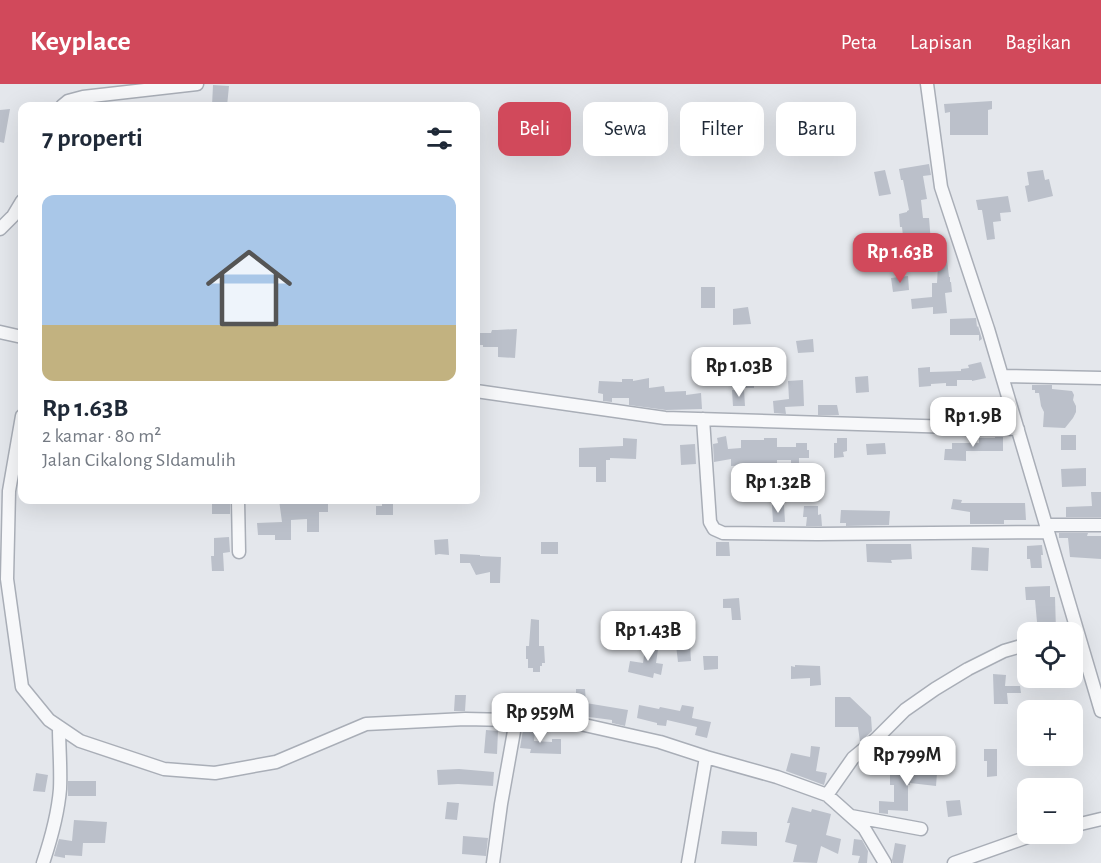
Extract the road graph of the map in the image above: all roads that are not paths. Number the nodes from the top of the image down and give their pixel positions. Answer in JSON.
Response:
{"nodes":[{"id":1,"x":197,"y":84,"type":"edge"},
{"id":2,"x":927,"y":84,"type":"edge"},
{"id":3,"x":67,"y":102,"type":"edge"},
{"id":4,"x":18,"y":208,"type":"edge"},
{"id":5,"x":0,"y":229,"type":"edge"},
{"id":6,"x":0,"y":332,"type":"edge"},
{"id":7,"x":18,"y":336,"type":"edge"},
{"id":8,"x":1002,"y":376,"type":"junction"},
{"id":9,"x":1101,"y":378,"type":"edge"},
{"id":10,"x":480,"y":392,"type":"edge"},
{"id":11,"x":703,"y":419,"type":"junction"},
{"id":12,"x":1018,"y":429,"type":"junction"},
{"id":13,"x":18,"y":433,"type":"edge"},
{"id":14,"x":4,"y":491,"type":"edge"},
{"id":15,"x":238,"y":504,"type":"edge"},
{"id":16,"x":1101,"y":525,"type":"edge"},
{"id":17,"x":1047,"y":528,"type":"junction"},
{"id":18,"x":239,"y":552,"type":"dead end"},
{"id":19,"x":1072,"y":622,"type":"edge"},
{"id":20,"x":1017,"y":647,"type":"edge"},
{"id":21,"x":1083,"y":658,"type":"edge"},
{"id":22,"x":1101,"y":711,"type":"edge"},
{"id":23,"x":516,"y":720,"type":"junction"},
{"id":24,"x":59,"y":727,"type":"junction"},
{"id":25,"x":706,"y":757,"type":"junction"},
{"id":26,"x":827,"y":795,"type":"junction"},
{"id":27,"x":851,"y":816,"type":"junction"},
{"id":28,"x":1101,"y":819,"type":"edge"},
{"id":29,"x":1083,"y":823,"type":"edge"},
{"id":30,"x":921,"y":829,"type":"dead end"},
{"id":31,"x":1017,"y":841,"type":"edge"},
{"id":32,"x":43,"y":863,"type":"edge"},
{"id":33,"x":493,"y":863,"type":"edge"},
{"id":34,"x":688,"y":863,"type":"edge"},
{"id":35,"x":885,"y":863,"type":"edge"},
{"id":36,"x":954,"y":863,"type":"edge"}],
"edges":[{"from":1,"to":3,"type":"street"},
{"from":2,"to":8,"type":"street"},
{"from":4,"to":5,"type":"street"},
{"from":6,"to":7,"type":"street"},
{"from":8,"to":9,"type":"street"},
{"from":8,"to":12,"type":"street"},
{"from":10,"to":11,"type":"street"},
{"from":11,"to":12,"type":"street"},
{"from":11,"to":17,"type":"street"},
{"from":12,"to":17,"type":"street"},
{"from":13,"to":14,"type":"street"},
{"from":14,"to":24,"type":"street"},
{"from":15,"to":18,"type":"street"},
{"from":16,"to":17,"type":"street"},
{"from":17,"to":19,"type":"street"},
{"from":20,"to":26,"type":"street"},
{"from":21,"to":22,"type":"street"},
{"from":23,"to":24,"type":"street"},
{"from":23,"to":25,"type":"street"},
{"from":23,"to":33,"type":"street"},
{"from":24,"to":32,"type":"street"},
{"from":25,"to":26,"type":"street"},
{"from":25,"to":34,"type":"street"},
{"from":26,"to":27,"type":"street"},
{"from":27,"to":30,"type":"street"},
{"from":27,"to":35,"type":"street"},
{"from":28,"to":29,"type":"street"},
{"from":31,"to":36,"type":"street"}]}
